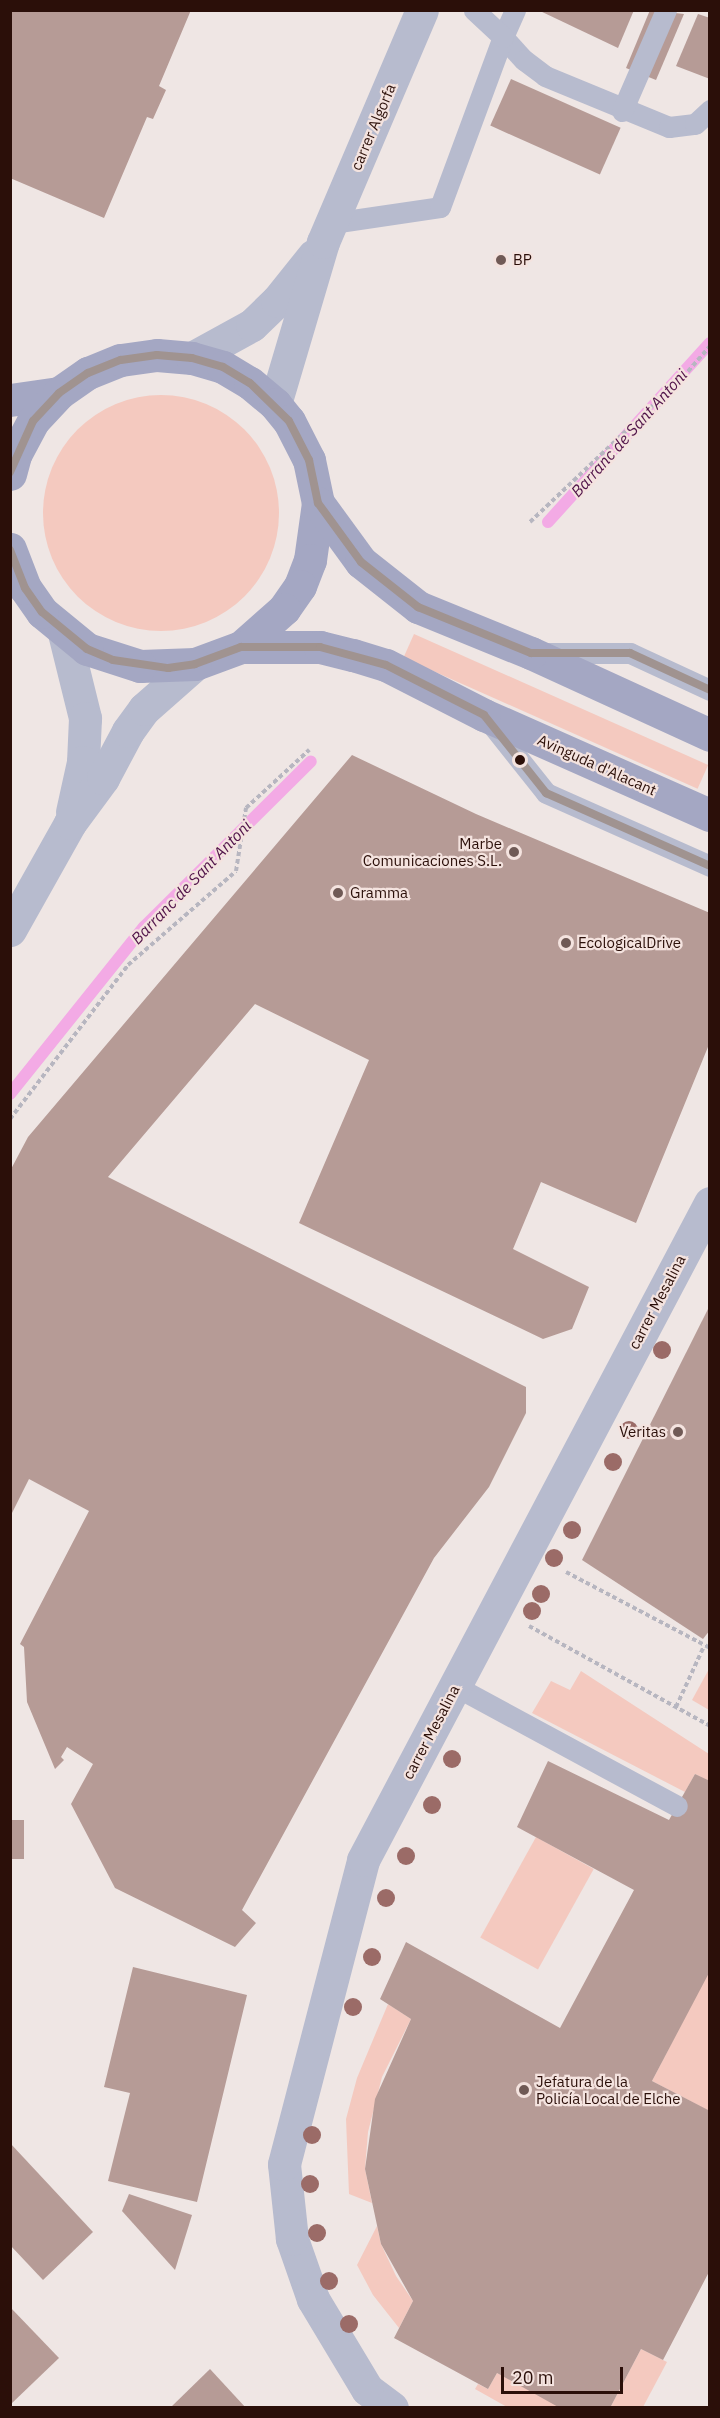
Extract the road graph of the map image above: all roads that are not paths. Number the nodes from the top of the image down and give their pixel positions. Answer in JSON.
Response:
{"nodes":[{"id":1,"x":422,"y":10,"type":"edge"},
{"id":2,"x":474,"y":10,"type":"edge"},
{"id":3,"x":515,"y":10,"type":"edge"},
{"id":4,"x":666,"y":10,"type":"edge"},
{"id":5,"x":503,"y":37,"type":"junction"},
{"id":6,"x":710,"y":110,"type":"edge"},
{"id":7,"x":622,"y":111,"type":"junction"},
{"id":8,"x":327,"y":233,"type":"junction"},
{"id":9,"x":192,"y":358,"type":"junction"},
{"id":10,"x":59,"y":393,"type":"junction"},
{"id":11,"x":10,"y":400,"type":"edge"},
{"id":12,"x":275,"y":404,"type":"junction"},
{"id":13,"x":10,"y":474,"type":"edge"},
{"id":14,"x":318,"y":503,"type":"junction"},
{"id":15,"x":10,"y":549,"type":"edge"},
{"id":16,"x":64,"y":633,"type":"junction"},
{"id":17,"x":241,"y":646,"type":"junction"},
{"id":18,"x":531,"y":653,"type":"junction"},
{"id":19,"x":195,"y":664,"type":"junction"},
{"id":20,"x":710,"y":690,"type":"edge"},
{"id":21,"x":484,"y":715,"type":"junction"},
{"id":22,"x":710,"y":735,"type":"edge"},
{"id":23,"x":710,"y":815,"type":"edge"},
{"id":24,"x":70,"y":823,"type":"junction"},
{"id":25,"x":710,"y":866,"type":"edge"},
{"id":26,"x":10,"y":930,"type":"edge"},
{"id":27,"x":710,"y":1203,"type":"edge"},
{"id":28,"x":455,"y":1686,"type":"junction"},
{"id":29,"x":677,"y":1806,"type":"dead end"},
{"id":30,"x":392,"y":2408,"type":"edge"}],
"edges":[{"from":1,"to":8,"type":"street","name":"carrer Algorfa"},
{"from":2,"to":5,"type":"lane"},
{"from":3,"to":5,"type":"lane"},
{"from":4,"to":7,"type":"lane"},
{"from":5,"to":7,"type":"lane"},
{"from":5,"to":8,"type":"lane"},
{"from":6,"to":7,"type":"lane"},
{"from":8,"to":9,"type":"street","name":"carrer Algorfa"},
{"from":8,"to":12,"type":"street","name":"carrer Algorfa"},
{"from":9,"to":10,"type":"highway"},
{"from":9,"to":12,"type":"highway"},
{"from":10,"to":11,"type":"highway"},
{"from":10,"to":13,"type":"highway"},
{"from":12,"to":14,"type":"highway"},
{"from":14,"to":17,"type":"highway"},
{"from":14,"to":18,"type":"highway","bridge":true},
{"from":15,"to":16,"type":"highway"},
{"from":16,"to":19,"type":"highway"},
{"from":16,"to":24,"type":"street"},
{"from":17,"to":19,"type":"highway"},
{"from":17,"to":21,"type":"highway","name":"Avinguda d'Alacant","bridge":true},
{"from":18,"to":20,"type":"lane"},
{"from":18,"to":22,"type":"highway"},
{"from":19,"to":24,"type":"street"},
{"from":21,"to":23,"type":"highway","name":"Avinguda d'Alacant"},
{"from":21,"to":25,"type":"lane","name":"Avinguda d'Alacant"},
{"from":24,"to":26,"type":"street"},
{"from":27,"to":28,"type":"street","name":"carrer Mesalina"},
{"from":28,"to":29,"type":"lane"},
{"from":28,"to":30,"type":"street","name":"carrer Mesalina"}]}
